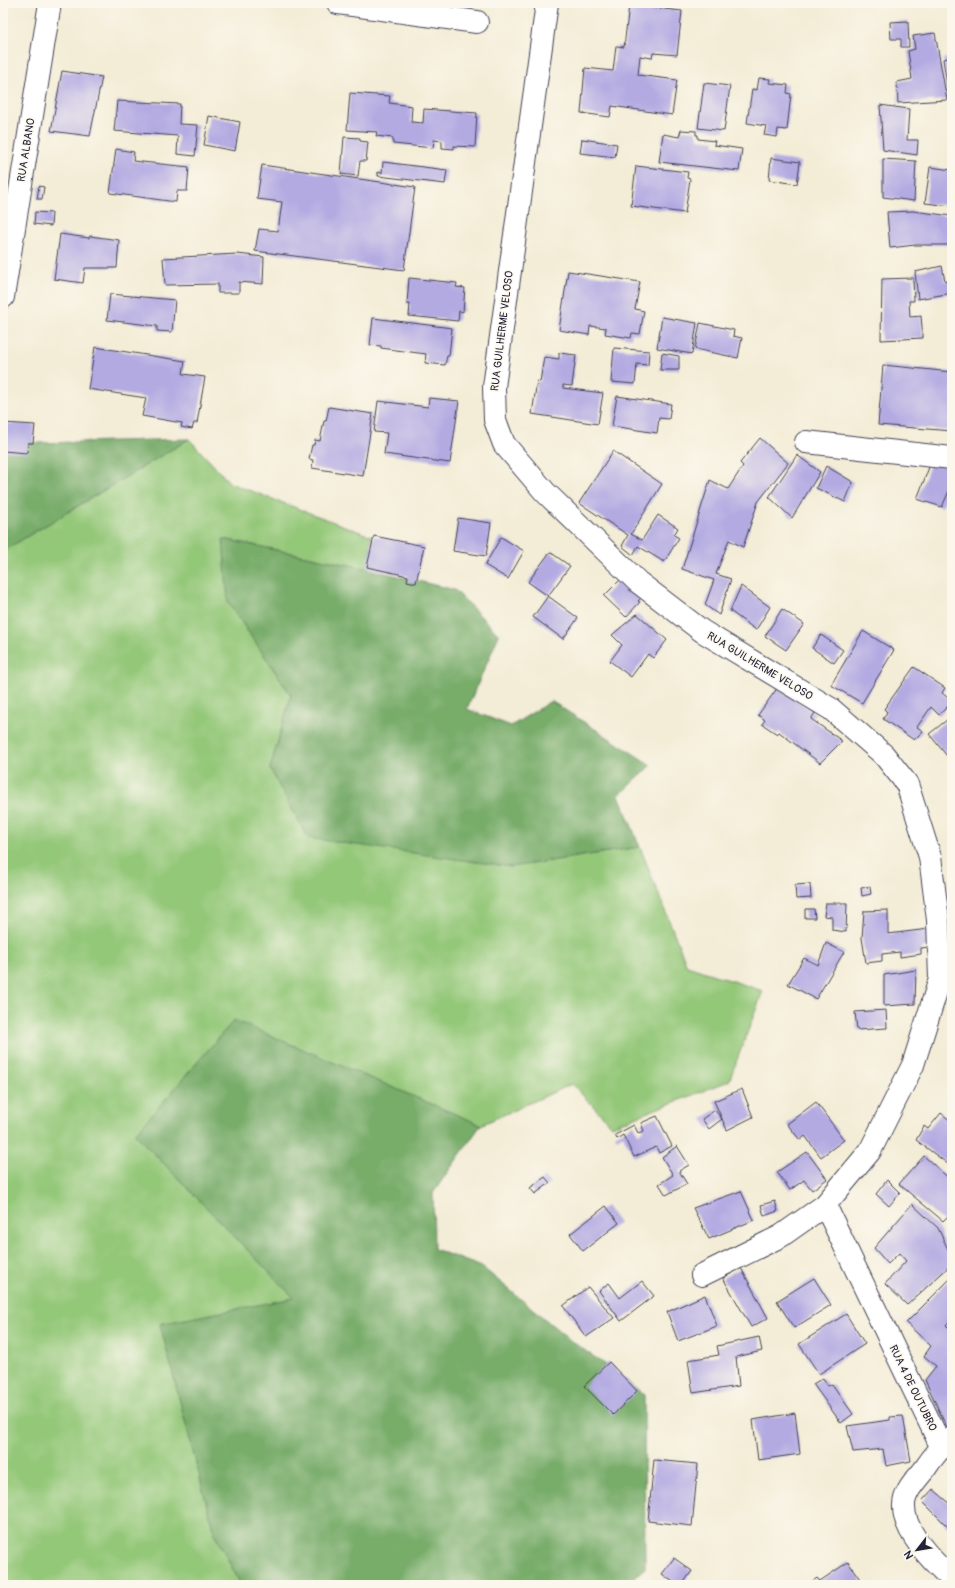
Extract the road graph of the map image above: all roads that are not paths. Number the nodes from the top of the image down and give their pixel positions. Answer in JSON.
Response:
{"nodes":[{"id":1,"x":50,"y":3,"type":"edge"},
{"id":2,"x":338,"y":3,"type":"edge"},
{"id":3,"x":547,"y":3,"type":"edge"},
{"id":4,"x":477,"y":22,"type":"dead end"},
{"id":5,"x":3,"y":297,"type":"edge"},
{"id":6,"x":806,"y":442,"type":"dead end"},
{"id":7,"x":952,"y":458,"type":"edge"},
{"id":8,"x":825,"y":1205,"type":"junction"},
{"id":9,"x":702,"y":1275,"type":"dead end"},
{"id":10,"x":947,"y":1442,"type":"edge"},
{"id":11,"x":952,"y":1579,"type":"edge"}],
"edges":[{"from":1,"to":5,"type":"street","name":"RUA ALBANO"},
{"from":2,"to":4,"type":"street"},
{"from":3,"to":8,"type":"street","name":"RUA GUILHERME VELOSO"},
{"from":6,"to":7,"type":"street"},
{"from":8,"to":9,"type":"street","name":"RUA GUILHERME VELOSO"},
{"from":8,"to":10,"type":"street","name":"RUA 4 DE OUTUBRO"},
{"from":10,"to":11,"type":"street","name":"RUA 4 DE OUTUBRO"}]}
